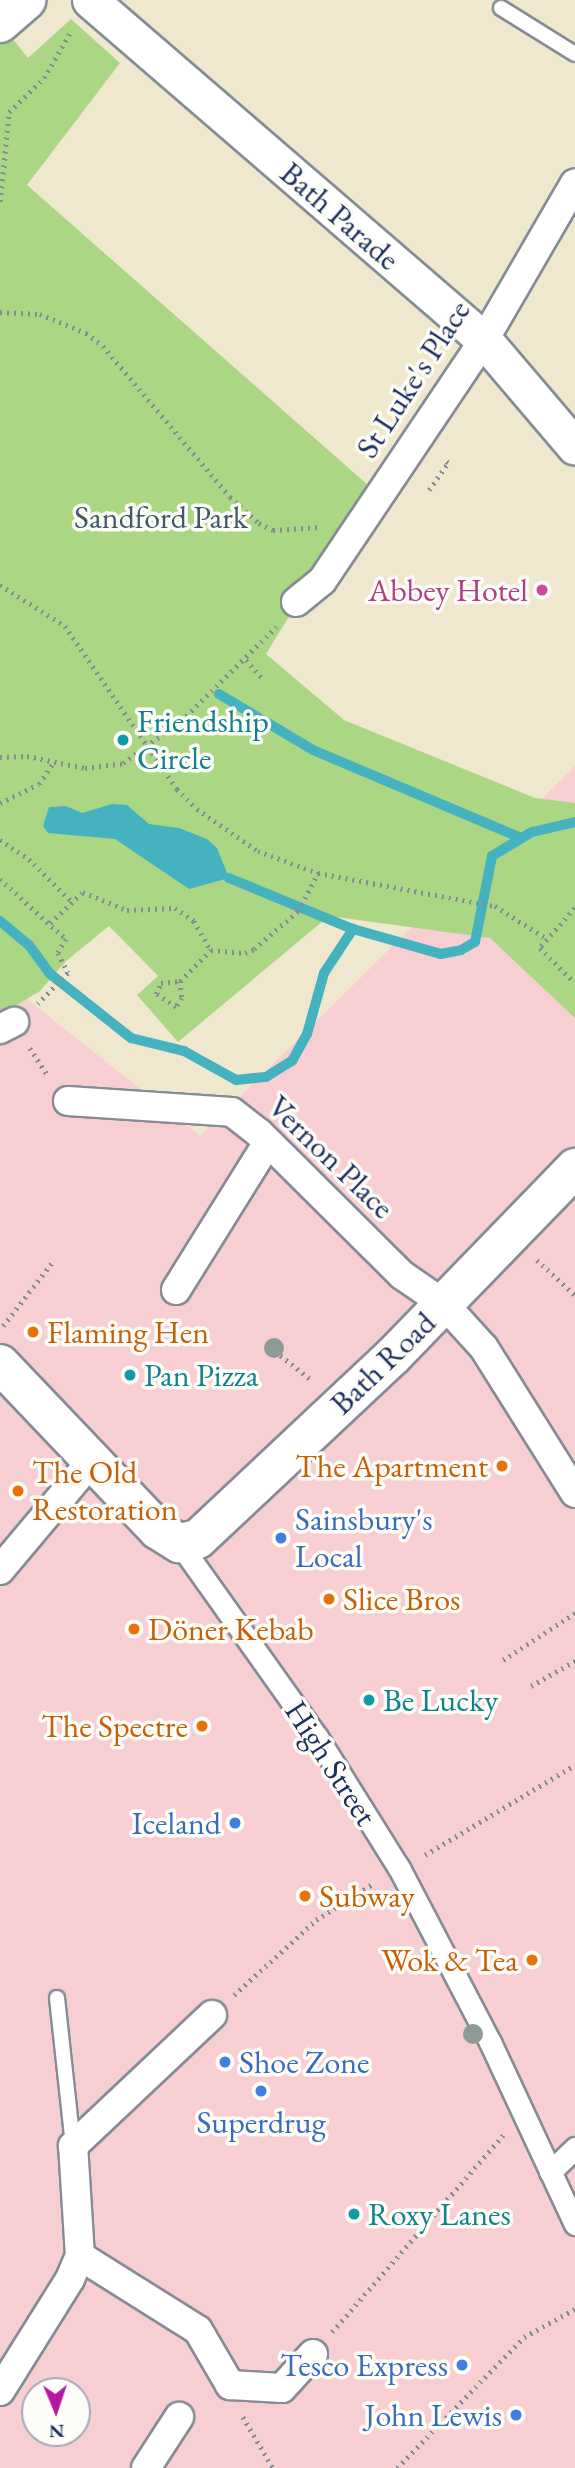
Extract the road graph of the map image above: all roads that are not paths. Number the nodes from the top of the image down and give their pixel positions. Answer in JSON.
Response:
{"nodes":[{"id":1,"x":26,"y":0,"type":"edge"},
{"id":2,"x":501,"y":8,"type":"dead end"},
{"id":3,"x":83,"y":11,"type":"edge"},
{"id":4,"x":0,"y":23,"type":"edge"},
{"id":5,"x":575,"y":54,"type":"edge"},
{"id":6,"x":575,"y":183,"type":"edge"},
{"id":7,"x":484,"y":340,"type":"junction"},
{"id":8,"x":571,"y":435,"type":"edge"},
{"id":9,"x":296,"y":602,"type":"road end"},
{"id":10,"x":68,"y":1101,"type":"dead end"},
{"id":11,"x":268,"y":1142,"type":"junction"},
{"id":12,"x":575,"y":1168,"type":"edge"},
{"id":13,"x":176,"y":1290,"type":"dead end"},
{"id":14,"x":444,"y":1304,"type":"junction"},
{"id":15,"x":0,"y":1364,"type":"edge"},
{"id":16,"x":93,"y":1459,"type":"junction"},
{"id":17,"x":575,"y":1493,"type":"edge"},
{"id":18,"x":179,"y":1543,"type":"junction"},
{"id":19,"x":0,"y":1570,"type":"edge"},
{"id":20,"x":57,"y":1998,"type":"dead end"},
{"id":21,"x":212,"y":2015,"type":"road end"},
{"id":22,"x":73,"y":2146,"type":"junction"},
{"id":23,"x":575,"y":2148,"type":"edge"},
{"id":24,"x":550,"y":2172,"type":"junction"},
{"id":25,"x":575,"y":2224,"type":"edge"},
{"id":26,"x":80,"y":2256,"type":"junction"},
{"id":27,"x":313,"y":2354,"type":"road end"},
{"id":28,"x":0,"y":2391,"type":"edge"},
{"id":29,"x":179,"y":2417,"type":"dead end"},
{"id":30,"x":146,"y":2468,"type":"edge"}],
"edges":[{"from":1,"to":4,"type":"main road"},
{"from":2,"to":5,"type":"lane"},
{"from":3,"to":7,"type":"street","name":"Bath Parade"},
{"from":6,"to":7,"type":"street","name":"St Luke's Place"},
{"from":7,"to":8,"type":"street","name":"Bath Parade"},
{"from":7,"to":9,"type":"street","name":"St Luke's Place"},
{"from":10,"to":11,"type":"street","name":"Vernon Place"},
{"from":11,"to":13,"type":"street"},
{"from":11,"to":14,"type":"street","name":"Vernon Place"},
{"from":12,"to":14,"type":"main road","name":"Bath Road"},
{"from":14,"to":17,"type":"street","name":"Vernon Place"},
{"from":14,"to":18,"type":"main road","name":"Bath Road"},
{"from":15,"to":16,"type":"main road","name":"High Street"},
{"from":16,"to":18,"type":"main road","name":"High Street"},
{"from":16,"to":19,"type":"street"},
{"from":18,"to":24,"type":"street","name":"High Street"},
{"from":20,"to":22,"type":"lane"},
{"from":21,"to":22,"type":"street"},
{"from":22,"to":26,"type":"street"},
{"from":23,"to":24,"type":"street"},
{"from":24,"to":25,"type":"street","name":"High Street"},
{"from":26,"to":27,"type":"street"},
{"from":26,"to":28,"type":"street"},
{"from":29,"to":30,"type":"street"}]}
